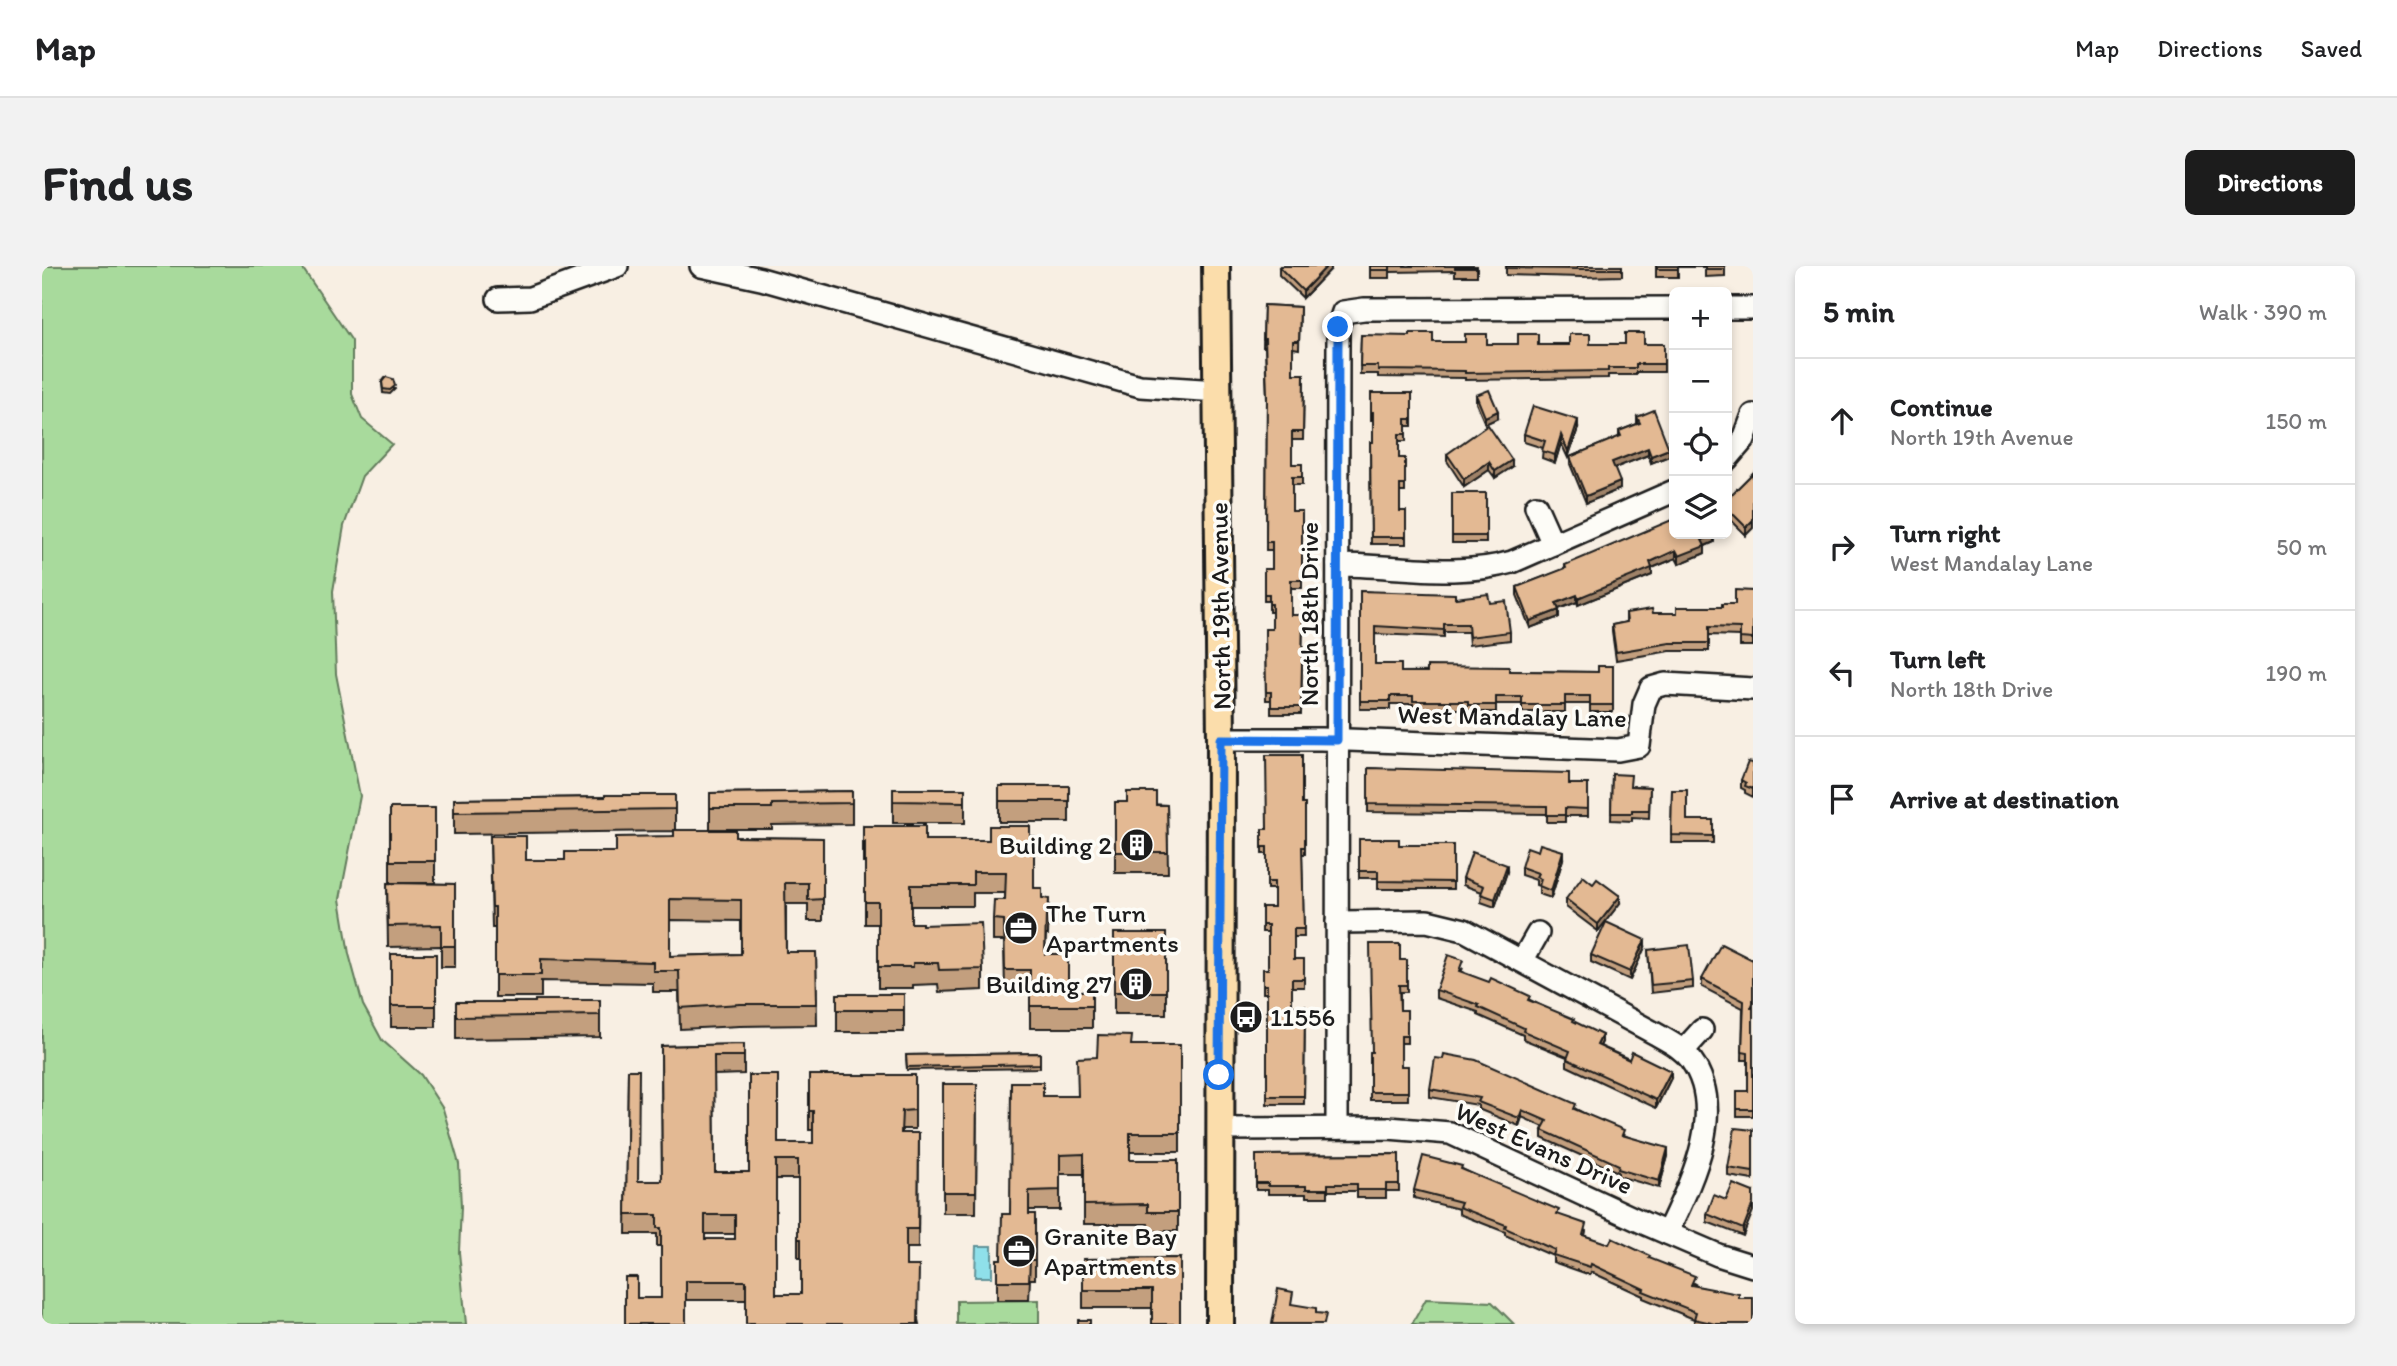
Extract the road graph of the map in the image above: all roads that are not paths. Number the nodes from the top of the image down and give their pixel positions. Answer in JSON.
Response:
{"nodes":[{"id":1,"x":617,"y":266,"type":"edge"},
{"id":2,"x":701,"y":266,"type":"edge"},
{"id":3,"x":1216,"y":266,"type":"edge"},
{"id":4,"x":498,"y":299,"type":"dead end"},
{"id":5,"x":1669,"y":308,"type":"edge"},
{"id":6,"x":1732,"y":308,"type":"edge"},
{"id":7,"x":1753,"y":308,"type":"edge"},
{"id":8,"x":1218,"y":391,"type":"junction"},
{"id":9,"x":1753,"y":415,"type":"edge"},
{"id":10,"x":1732,"y":453,"type":"edge"},
{"id":11,"x":1669,"y":493,"type":"edge"},
{"id":12,"x":1536,"y":506,"type":"dead end"},
{"id":13,"x":1553,"y":544,"type":"junction"},
{"id":14,"x":1338,"y":565,"type":"junction"},
{"id":15,"x":1753,"y":688,"type":"edge"},
{"id":16,"x":1221,"y":739,"type":"junction"},
{"id":17,"x":1337,"y":740,"type":"junction"},
{"id":18,"x":1337,"y":922,"type":"junction"},
{"id":19,"x":1538,"y":933,"type":"dead end"},
{"id":20,"x":1522,"y":961,"type":"junction"},
{"id":21,"x":1702,"y":1030,"type":"dead end"},
{"id":22,"x":1683,"y":1051,"type":"junction"},
{"id":23,"x":1337,"y":1128,"type":"junction"},
{"id":24,"x":1219,"y":1129,"type":"junction"},
{"id":25,"x":1667,"y":1233,"type":"junction"},
{"id":26,"x":1753,"y":1266,"type":"edge"},
{"id":27,"x":1220,"y":1324,"type":"edge"}],
"edges":[{"from":1,"to":4,"type":"street"},
{"from":2,"to":8,"type":"street"},
{"from":3,"to":8,"type":"main road","name":"North 19th Avenue"},
{"from":5,"to":14,"type":"street","name":"North 18th Drive"},
{"from":6,"to":7,"type":"street"},
{"from":8,"to":16,"type":"main road","name":"North 19th Avenue"},
{"from":9,"to":10,"type":"street"},
{"from":11,"to":13,"type":"street"},
{"from":12,"to":13,"type":"street"},
{"from":13,"to":14,"type":"street"},
{"from":14,"to":17,"type":"street","name":"North 18th Drive"},
{"from":15,"to":17,"type":"street","name":"West Mandalay Lane"},
{"from":16,"to":17,"type":"street","name":"West Mandalay Lane"},
{"from":16,"to":24,"type":"main road","name":"North 19th Avenue"},
{"from":17,"to":18,"type":"street","name":"North 18th Drive"},
{"from":18,"to":20,"type":"street"},
{"from":18,"to":23,"type":"street","name":"North 18th Drive"},
{"from":19,"to":20,"type":"street"},
{"from":20,"to":22,"type":"street"},
{"from":21,"to":22,"type":"street"},
{"from":22,"to":25,"type":"street"},
{"from":23,"to":24,"type":"street","name":"West Evans Drive"},
{"from":23,"to":25,"type":"street","name":"West Evans Drive"},
{"from":24,"to":27,"type":"main road","name":"North 19th Avenue"},
{"from":25,"to":26,"type":"street","name":"West Evans Drive"}]}
